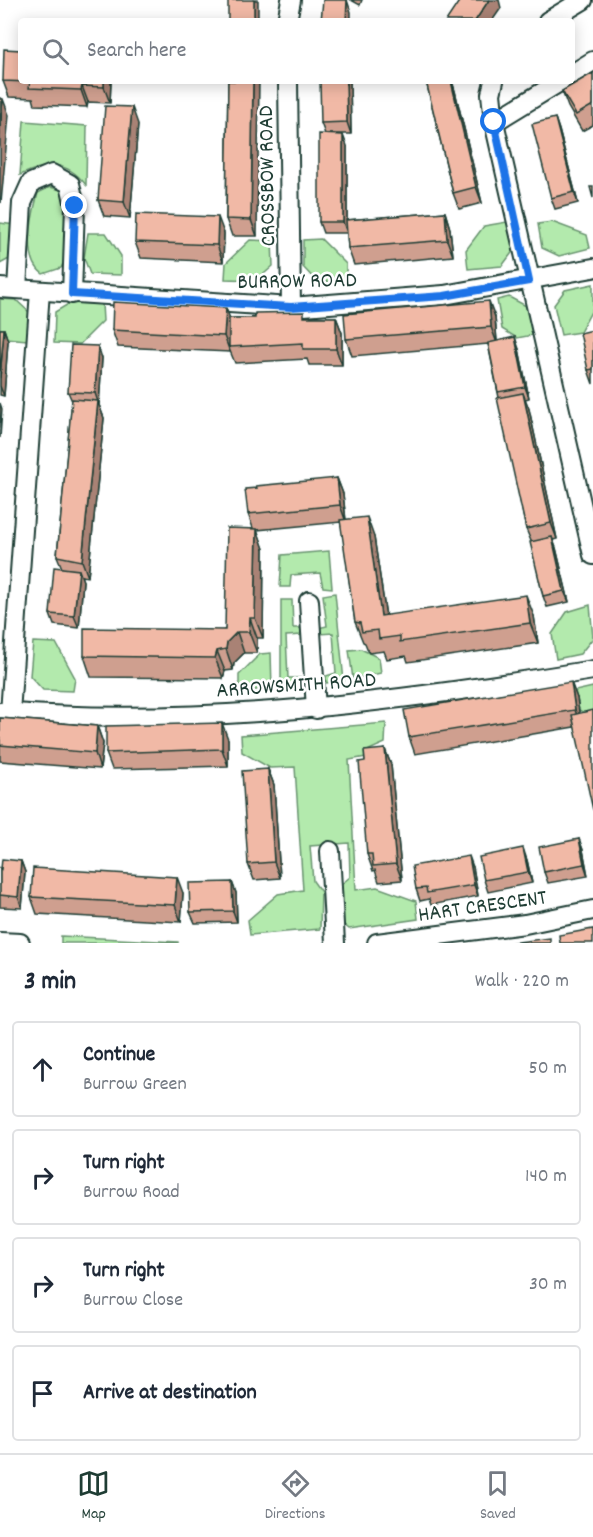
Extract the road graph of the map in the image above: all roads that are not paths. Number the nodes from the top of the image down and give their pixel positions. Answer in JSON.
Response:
{"nodes":[{"id":1,"x":291,"y":0,"type":"edge"},
{"id":2,"x":583,"y":0,"type":"edge"},
{"id":3,"x":288,"y":18,"type":"edge"},
{"id":4,"x":553,"y":18,"type":"edge"},
{"id":5,"x":593,"y":61,"type":"edge"},
{"id":6,"x":575,"y":72,"type":"edge"},
{"id":7,"x":288,"y":84,"type":"edge"},
{"id":8,"x":493,"y":84,"type":"edge"},
{"id":9,"x":556,"y":84,"type":"edge"},
{"id":10,"x":494,"y":122,"type":"junction"},
{"id":11,"x":593,"y":268,"type":"edge"},
{"id":12,"x":529,"y":281,"type":"junction"},
{"id":13,"x":8,"y":288,"type":"edge"},
{"id":14,"x":40,"y":291,"type":"junction"},
{"id":15,"x":72,"y":294,"type":"junction"},
{"id":16,"x":291,"y":307,"type":"junction"},
{"id":17,"x":593,"y":555,"type":"edge"},
{"id":18,"x":309,"y":601,"type":"dead end"},
{"id":19,"x":593,"y":670,"type":"edge"},
{"id":20,"x":316,"y":709,"type":"junction"},
{"id":21,"x":5,"y":712,"type":"edge"},
{"id":22,"x":330,"y":851,"type":"dead end"},
{"id":23,"x":593,"y":910,"type":"edge"},
{"id":24,"x":0,"y":942,"type":"edge"},
{"id":25,"x":20,"y":943,"type":"edge"},
{"id":26,"x":335,"y":943,"type":"edge"},
{"id":27,"x":377,"y":943,"type":"edge"}],
"edges":[{"from":1,"to":3,"type":"street"},
{"from":2,"to":4,"type":"street"},
{"from":5,"to":6,"type":"street"},
{"from":7,"to":16,"type":"street","name":"CROSSBOW ROAD"},
{"from":8,"to":10,"type":"street"},
{"from":9,"to":10,"type":"street"},
{"from":10,"to":12,"type":"street"},
{"from":11,"to":12,"type":"street","name":"BURROW ROAD"},
{"from":12,"to":16,"type":"street","name":"BURROW ROAD"},
{"from":12,"to":17,"type":"street"},
{"from":13,"to":14,"type":"street","name":"BURROW ROAD"},
{"from":13,"to":15,"type":"street"},
{"from":14,"to":15,"type":"street","name":"BURROW ROAD"},
{"from":14,"to":21,"type":"street"},
{"from":15,"to":16,"type":"street","name":"BURROW ROAD"},
{"from":18,"to":20,"type":"street"},
{"from":19,"to":20,"type":"street","name":"ARROWSMITH ROAD"},
{"from":20,"to":21,"type":"street","name":"ARROWSMITH ROAD"},
{"from":22,"to":26,"type":"street"},
{"from":23,"to":27,"type":"street","name":"HART CRESCENT"},
{"from":24,"to":25,"type":"street"}]}
